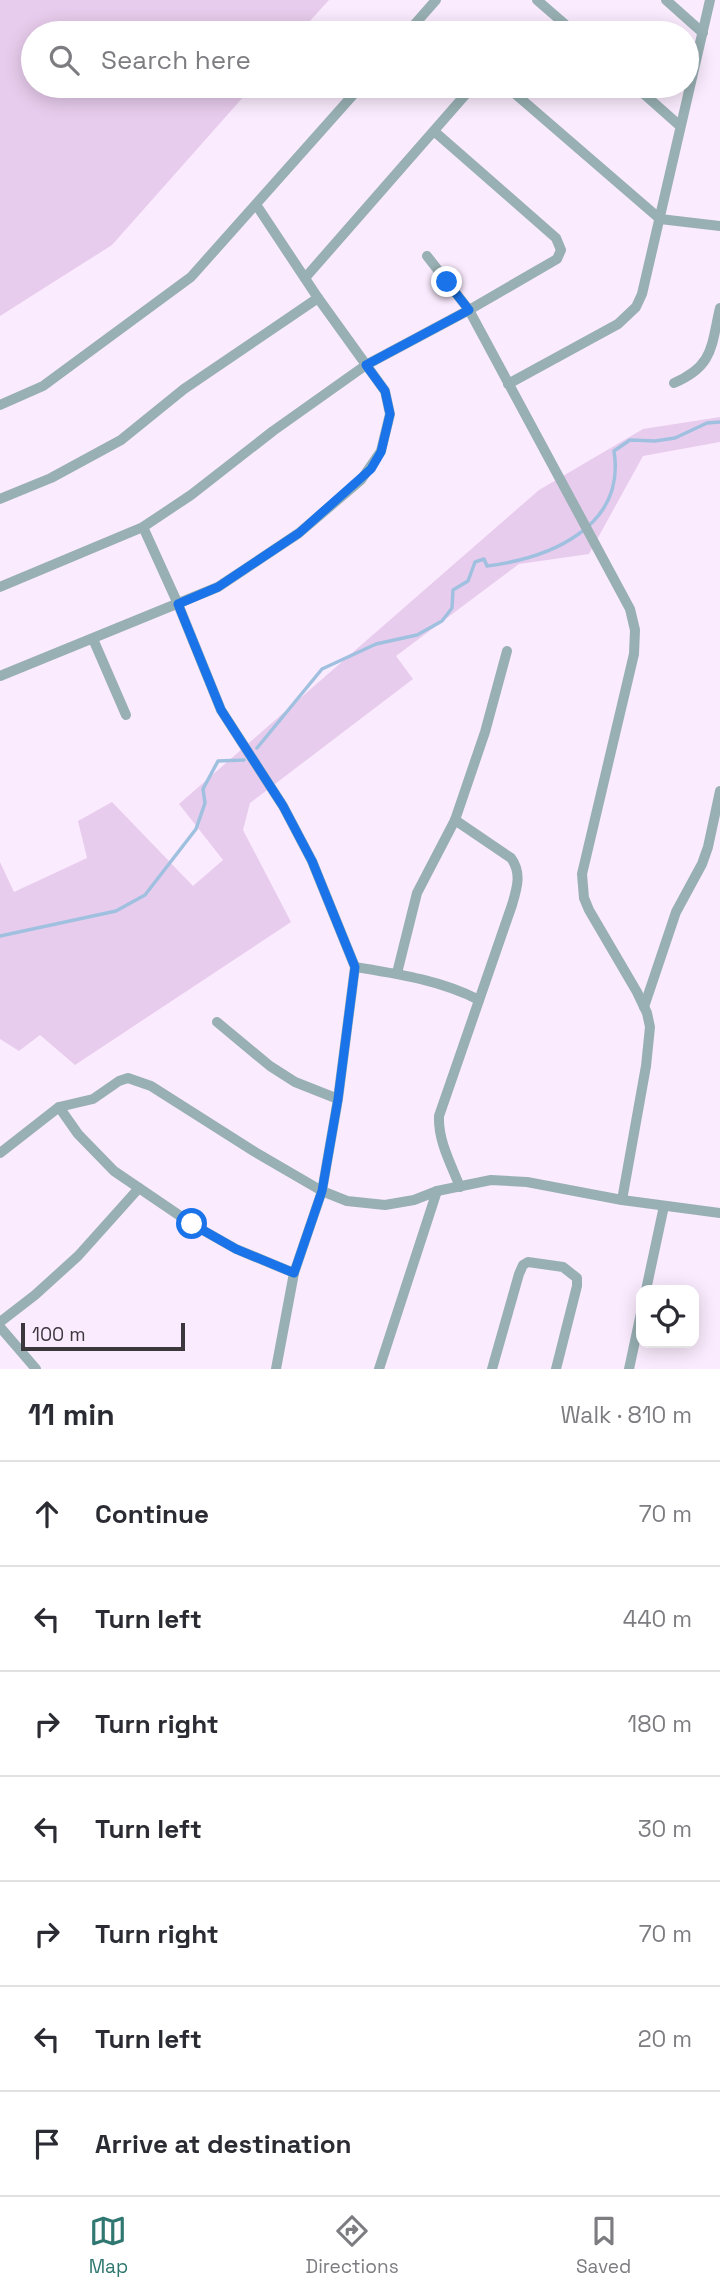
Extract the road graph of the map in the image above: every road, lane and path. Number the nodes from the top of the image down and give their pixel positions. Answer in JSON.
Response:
{"nodes":[{"id":1,"x":436,"y":0,"type":"edge"},
{"id":2,"x":537,"y":0,"type":"edge"},
{"id":3,"x":666,"y":0,"type":"edge"},
{"id":4,"x":710,"y":0,"type":"edge"},
{"id":5,"x":418,"y":21,"type":"edge"},
{"id":6,"x":561,"y":21,"type":"edge"},
{"id":7,"x":690,"y":21,"type":"edge"},
{"id":8,"x":699,"y":29,"type":"edge"},
{"id":9,"x":703,"y":33,"type":"junction"},
{"id":10,"x":699,"y":49,"type":"edge"},
{"id":11,"x":351,"y":98,"type":"edge"},
{"id":12,"x":463,"y":98,"type":"edge"},
{"id":13,"x":520,"y":98,"type":"edge"},
{"id":14,"x":648,"y":98,"type":"edge"},
{"id":15,"x":687,"y":98,"type":"edge"},
{"id":16,"x":680,"y":126,"type":"junction"},
{"id":17,"x":435,"y":132,"type":"junction"},
{"id":18,"x":257,"y":206,"type":"junction"},
{"id":19,"x":660,"y":219,"type":"junction"},
{"id":20,"x":720,"y":226,"type":"edge"},
{"id":21,"x":427,"y":256,"type":"dead end"},
{"id":22,"x":305,"y":278,"type":"junction"},
{"id":23,"x":318,"y":298,"type":"junction"},
{"id":24,"x":720,"y":308,"type":"edge"},
{"id":25,"x":469,"y":310,"type":"junction"},
{"id":26,"x":366,"y":365,"type":"junction"},
{"id":27,"x":674,"y":383,"type":"dead end"},
{"id":28,"x":508,"y":384,"type":"junction"},
{"id":29,"x":0,"y":405,"type":"edge"},
{"id":30,"x":0,"y":499,"type":"edge"},
{"id":31,"x":143,"y":527,"type":"junction"},
{"id":32,"x":0,"y":587,"type":"edge"},
{"id":33,"x":178,"y":604,"type":"junction"},
{"id":34,"x":93,"y":639,"type":"junction"},
{"id":35,"x":507,"y":651,"type":"dead end"},
{"id":36,"x":0,"y":676,"type":"edge"},
{"id":37,"x":126,"y":715,"type":"dead end"},
{"id":38,"x":720,"y":790,"type":"edge"},
{"id":39,"x":455,"y":820,"type":"junction"},
{"id":40,"x":355,"y":967,"type":"junction"},
{"id":41,"x":397,"y":974,"type":"junction"},
{"id":42,"x":480,"y":1000,"type":"junction"},
{"id":43,"x":644,"y":1007,"type":"junction"},
{"id":44,"x":217,"y":1022,"type":"dead end"},
{"id":45,"x":338,"y":1099,"type":"junction"},
{"id":46,"x":59,"y":1107,"type":"junction"},
{"id":47,"x":0,"y":1153,"type":"edge"},
{"id":48,"x":460,"y":1186,"type":"junction"},
{"id":49,"x":139,"y":1188,"type":"junction"},
{"id":50,"x":322,"y":1191,"type":"junction"},
{"id":51,"x":437,"y":1191,"type":"junction"},
{"id":52,"x":622,"y":1200,"type":"junction"},
{"id":53,"x":664,"y":1206,"type":"junction"},
{"id":54,"x":720,"y":1213,"type":"edge"},
{"id":55,"x":294,"y":1273,"type":"junction"},
{"id":56,"x":647,"y":1285,"type":"edge"},
{"id":57,"x":0,"y":1324,"type":"edge"},
{"id":58,"x":636,"y":1336,"type":"edge"},
{"id":59,"x":36,"y":1369,"type":"edge"},
{"id":60,"x":276,"y":1369,"type":"edge"},
{"id":61,"x":379,"y":1369,"type":"edge"},
{"id":62,"x":492,"y":1369,"type":"edge"},
{"id":63,"x":556,"y":1369,"type":"edge"},
{"id":64,"x":629,"y":1369,"type":"edge"}],
"edges":[{"from":1,"to":5,"type":"street"},
{"from":2,"to":6,"type":"street"},
{"from":3,"to":7,"type":"street"},
{"from":4,"to":9,"type":"street"},
{"from":8,"to":9,"type":"street"},
{"from":9,"to":10,"type":"street"},
{"from":11,"to":18,"type":"street"},
{"from":12,"to":17,"type":"street"},
{"from":13,"to":19,"type":"street"},
{"from":14,"to":16,"type":"street"},
{"from":15,"to":16,"type":"street"},
{"from":16,"to":19,"type":"street"},
{"from":17,"to":22,"type":"street"},
{"from":17,"to":25,"type":"street"},
{"from":18,"to":22,"type":"street"},
{"from":18,"to":29,"type":"street"},
{"from":19,"to":20,"type":"street"},
{"from":19,"to":28,"type":"street"},
{"from":21,"to":25,"type":"street"},
{"from":22,"to":23,"type":"street"},
{"from":23,"to":26,"type":"street"},
{"from":23,"to":30,"type":"street"},
{"from":24,"to":27,"type":"street"},
{"from":25,"to":26,"type":"street"},
{"from":25,"to":28,"type":"street"},
{"from":26,"to":31,"type":"street"},
{"from":26,"to":33,"type":"street"},
{"from":28,"to":43,"type":"street"},
{"from":31,"to":32,"type":"street"},
{"from":31,"to":33,"type":"street"},
{"from":33,"to":34,"type":"street"},
{"from":33,"to":40,"type":"street"},
{"from":34,"to":36,"type":"street"},
{"from":34,"to":37,"type":"street"},
{"from":35,"to":39,"type":"street"},
{"from":38,"to":43,"type":"street"},
{"from":39,"to":41,"type":"street"},
{"from":39,"to":42,"type":"street"},
{"from":40,"to":41,"type":"street"},
{"from":40,"to":45,"type":"street"},
{"from":41,"to":42,"type":"street"},
{"from":42,"to":48,"type":"street"},
{"from":43,"to":52,"type":"street"},
{"from":44,"to":45,"type":"street"},
{"from":45,"to":50,"type":"street"},
{"from":46,"to":47,"type":"street"},
{"from":46,"to":49,"type":"street"},
{"from":46,"to":50,"type":"street"},
{"from":48,"to":51,"type":"street"},
{"from":48,"to":52,"type":"street"},
{"from":49,"to":55,"type":"street"},
{"from":49,"to":57,"type":"street"},
{"from":50,"to":51,"type":"street"},
{"from":50,"to":55,"type":"street"},
{"from":51,"to":61,"type":"street"},
{"from":52,"to":53,"type":"street"},
{"from":53,"to":54,"type":"street"},
{"from":53,"to":56,"type":"street"},
{"from":55,"to":60,"type":"street"},
{"from":57,"to":59,"type":"street"},
{"from":58,"to":64,"type":"street"},
{"from":62,"to":63,"type":"street"}]}
